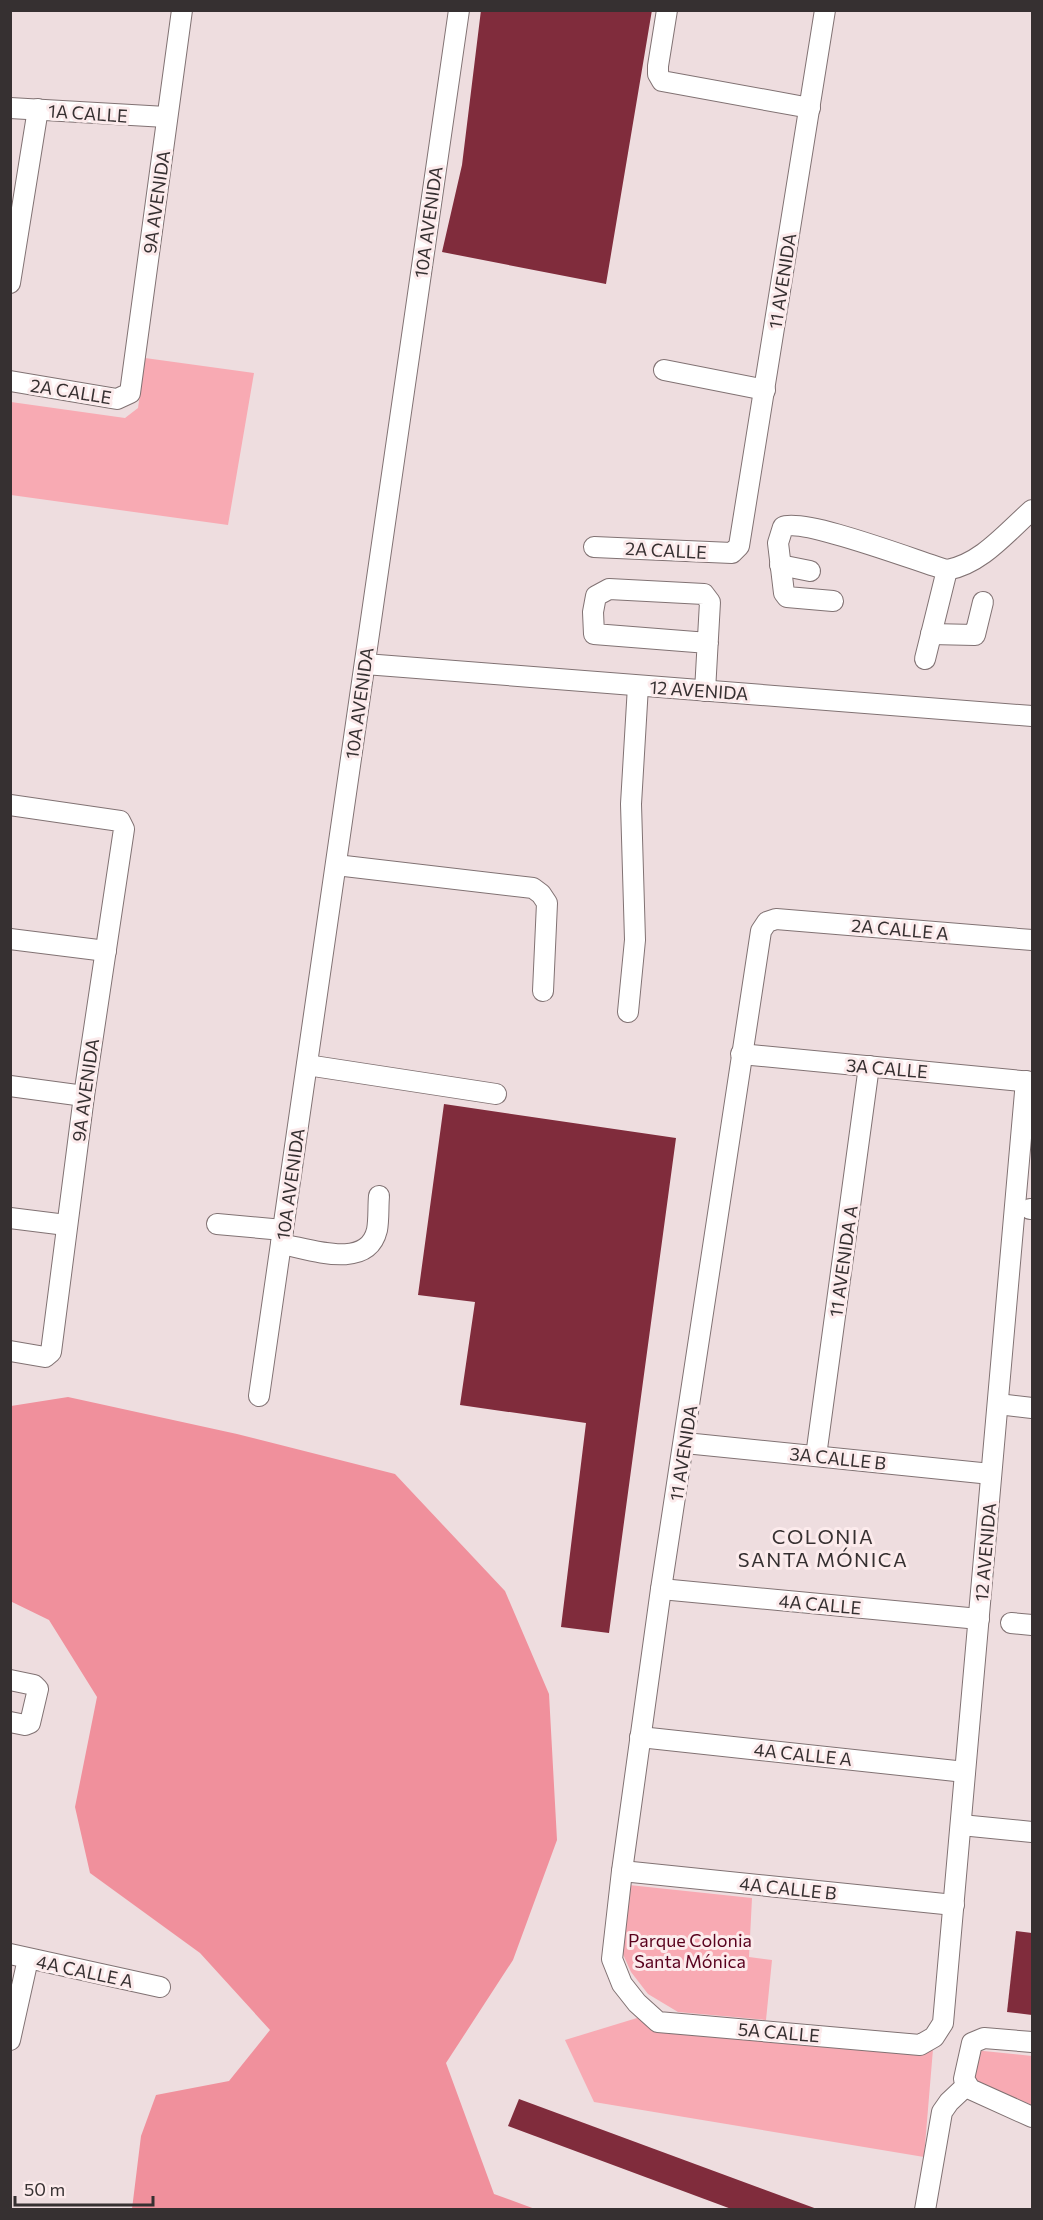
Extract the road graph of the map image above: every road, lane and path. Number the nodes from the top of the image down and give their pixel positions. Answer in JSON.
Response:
{"nodes":[{"id":1,"x":182,"y":10,"type":"edge"},
{"id":2,"x":459,"y":10,"type":"edge"},
{"id":3,"x":667,"y":10,"type":"edge"},
{"id":4,"x":825,"y":10,"type":"edge"},
{"id":5,"x":10,"y":108,"type":"edge"},
{"id":6,"x":810,"y":108,"type":"junction"},
{"id":7,"x":38,"y":110,"type":"junction"},
{"id":8,"x":166,"y":117,"type":"junction"},
{"id":9,"x":16,"y":200,"type":"edge"},
{"id":10,"x":10,"y":283,"type":"edge"},
{"id":11,"x":664,"y":370,"type":"dead end"},
{"id":12,"x":10,"y":381,"type":"edge"},
{"id":13,"x":765,"y":390,"type":"junction"},
{"id":14,"x":130,"y":393,"type":"joint"},
{"id":15,"x":1032,"y":510,"type":"edge"},
{"id":16,"x":594,"y":547,"type":"dead end"},
{"id":17,"x":737,"y":550,"type":"joint"},
{"id":18,"x":780,"y":565,"type":"junction"},
{"id":19,"x":946,"y":570,"type":"junction"},
{"id":20,"x":810,"y":571,"type":"dead end"},
{"id":21,"x":832,"y":602,"type":"dead end"},
{"id":22,"x":983,"y":602,"type":"dead end"},
{"id":23,"x":931,"y":634,"type":"junction"},
{"id":24,"x":708,"y":643,"type":"junction"},
{"id":25,"x":925,"y":659,"type":"dead end"},
{"id":26,"x":365,"y":664,"type":"junction"},
{"id":27,"x":638,"y":686,"type":"junction"},
{"id":28,"x":705,"y":691,"type":"junction"},
{"id":29,"x":1032,"y":716,"type":"edge"},
{"id":30,"x":10,"y":805,"type":"edge"},
{"id":31,"x":336,"y":865,"type":"junction"},
{"id":32,"x":767,"y":922,"type":"joint"},
{"id":33,"x":10,"y":939,"type":"edge"},
{"id":34,"x":1032,"y":940,"type":"edge"},
{"id":35,"x":106,"y":951,"type":"junction"},
{"id":36,"x":543,"y":991,"type":"dead end"},
{"id":37,"x":627,"y":1012,"type":"dead end"},
{"id":38,"x":741,"y":1054,"type":"junction"},
{"id":39,"x":307,"y":1065,"type":"junction"},
{"id":40,"x":869,"y":1066,"type":"junction"},
{"id":41,"x":1029,"y":1081,"type":"edge"},
{"id":42,"x":10,"y":1086,"type":"edge"},
{"id":43,"x":496,"y":1094,"type":"dead end"},
{"id":44,"x":84,"y":1096,"type":"junction"},
{"id":45,"x":379,"y":1196,"type":"dead end"},
{"id":46,"x":10,"y":1218,"type":"edge"},
{"id":47,"x":217,"y":1224,"type":"dead end"},
{"id":48,"x":66,"y":1226,"type":"junction"},
{"id":49,"x":282,"y":1237,"type":"junction"},
{"id":50,"x":10,"y":1351,"type":"edge"},
{"id":51,"x":259,"y":1396,"type":"dead end"},
{"id":52,"x":998,"y":1404,"type":"junction"},
{"id":53,"x":1032,"y":1408,"type":"edge"},
{"id":54,"x":685,"y":1443,"type":"junction"},
{"id":55,"x":816,"y":1456,"type":"junction"},
{"id":56,"x":991,"y":1474,"type":"junction"},
{"id":57,"x":661,"y":1589,"type":"junction"},
{"id":58,"x":979,"y":1619,"type":"junction"},
{"id":59,"x":1011,"y":1623,"type":"dead end"},
{"id":60,"x":1032,"y":1625,"type":"edge"},
{"id":61,"x":10,"y":1680,"type":"edge"},
{"id":62,"x":10,"y":1722,"type":"edge"},
{"id":63,"x":640,"y":1737,"type":"junction"},
{"id":64,"x":965,"y":1772,"type":"junction"},
{"id":65,"x":961,"y":1825,"type":"junction"},
{"id":66,"x":1032,"y":1832,"type":"edge"},
{"id":67,"x":622,"y":1871,"type":"junction"},
{"id":68,"x":954,"y":1905,"type":"junction"},
{"id":69,"x":19,"y":1956,"type":"edge"},
{"id":70,"x":622,"y":1984,"type":"joint"},
{"id":71,"x":160,"y":1987,"type":"dead end"},
{"id":72,"x":943,"y":2023,"type":"joint"},
{"id":73,"x":12,"y":2039,"type":"edge"},
{"id":74,"x":1032,"y":2042,"type":"edge"},
{"id":75,"x":966,"y":2086,"type":"junction"},
{"id":76,"x":1032,"y":2116,"type":"edge"},
{"id":77,"x":925,"y":2210,"type":"edge"}],
"edges":[{"from":1,"to":8,"type":"street","name":"9A AVENIDA"},
{"from":2,"to":26,"type":"street","name":"10A AVENIDA"},
{"from":3,"to":6,"type":"street"},
{"from":4,"to":6,"type":"street","name":"11 AVENIDA"},
{"from":5,"to":7,"type":"street","name":"1A CALLE"},
{"from":6,"to":13,"type":"street","name":"11 AVENIDA"},
{"from":7,"to":8,"type":"street","name":"1A CALLE"},
{"from":7,"to":9,"type":"street"},
{"from":8,"to":14,"type":"street","name":"9A AVENIDA"},
{"from":9,"to":10,"type":"street"},
{"from":11,"to":13,"type":"street"},
{"from":12,"to":14,"type":"street","name":"2A CALLE"},
{"from":13,"to":17,"type":"street","name":"11 AVENIDA"},
{"from":15,"to":19,"type":"street"},
{"from":16,"to":17,"type":"street","name":"2A CALLE"},
{"from":18,"to":19,"type":"street"},
{"from":18,"to":20,"type":"street"},
{"from":18,"to":21,"type":"street"},
{"from":19,"to":23,"type":"street"},
{"from":22,"to":23,"type":"street"},
{"from":23,"to":25,"type":"street"},
{"from":24,"to":24,"type":"street"},
{"from":24,"to":28,"type":"street"},
{"from":26,"to":27,"type":"street","name":"12 AVENIDA"},
{"from":26,"to":31,"type":"street","name":"10A AVENIDA"},
{"from":27,"to":28,"type":"street","name":"12 AVENIDA"},
{"from":27,"to":37,"type":"street"},
{"from":28,"to":29,"type":"street","name":"12 AVENIDA"},
{"from":30,"to":35,"type":"street","name":"9A AVENIDA"},
{"from":31,"to":36,"type":"street"},
{"from":31,"to":39,"type":"street","name":"10A AVENIDA"},
{"from":32,"to":34,"type":"street","name":"2A CALLE A"},
{"from":32,"to":38,"type":"street","name":"11 AVENIDA"},
{"from":33,"to":35,"type":"street"},
{"from":35,"to":44,"type":"street","name":"9A AVENIDA"},
{"from":38,"to":40,"type":"street","name":"3A CALLE"},
{"from":38,"to":54,"type":"street","name":"11 AVENIDA"},
{"from":39,"to":43,"type":"street"},
{"from":39,"to":49,"type":"street","name":"10A AVENIDA"},
{"from":40,"to":41,"type":"street","name":"3A CALLE"},
{"from":40,"to":55,"type":"street","name":"11 AVENIDA A"},
{"from":41,"to":52,"type":"street","name":"12 AVENIDA"},
{"from":42,"to":44,"type":"street"},
{"from":44,"to":48,"type":"street","name":"9A AVENIDA"},
{"from":45,"to":49,"type":"street"},
{"from":46,"to":48,"type":"street"},
{"from":47,"to":49,"type":"street"},
{"from":48,"to":50,"type":"street","name":"9A AVENIDA"},
{"from":49,"to":51,"type":"street","name":"10A AVENIDA"},
{"from":52,"to":53,"type":"street"},
{"from":52,"to":56,"type":"street","name":"12 AVENIDA"},
{"from":54,"to":55,"type":"street","name":"3A CALLE B"},
{"from":54,"to":57,"type":"street","name":"11 AVENIDA"},
{"from":55,"to":56,"type":"street","name":"3A CALLE B"},
{"from":56,"to":58,"type":"street","name":"12 AVENIDA"},
{"from":57,"to":58,"type":"street","name":"4A CALLE"},
{"from":57,"to":63,"type":"street","name":"11 AVENIDA"},
{"from":58,"to":64,"type":"street","name":"12 AVENIDA"},
{"from":59,"to":60,"type":"street"},
{"from":61,"to":62,"type":"street"},
{"from":63,"to":64,"type":"street","name":"4A CALLE A"},
{"from":63,"to":67,"type":"street","name":"11 AVENIDA"},
{"from":64,"to":65,"type":"street","name":"12 AVENIDA"},
{"from":65,"to":66,"type":"street"},
{"from":65,"to":68,"type":"street","name":"12 AVENIDA"},
{"from":67,"to":68,"type":"street","name":"4A CALLE B"},
{"from":67,"to":70,"type":"street","name":"11 AVENIDA"},
{"from":68,"to":72,"type":"street","name":"12 AVENIDA"},
{"from":69,"to":71,"type":"street","name":"4A CALLE A"},
{"from":69,"to":73,"type":"street"},
{"from":70,"to":72,"type":"street","name":"5A CALLE"},
{"from":74,"to":75,"type":"street"},
{"from":75,"to":76,"type":"street"},
{"from":75,"to":77,"type":"street"}]}
